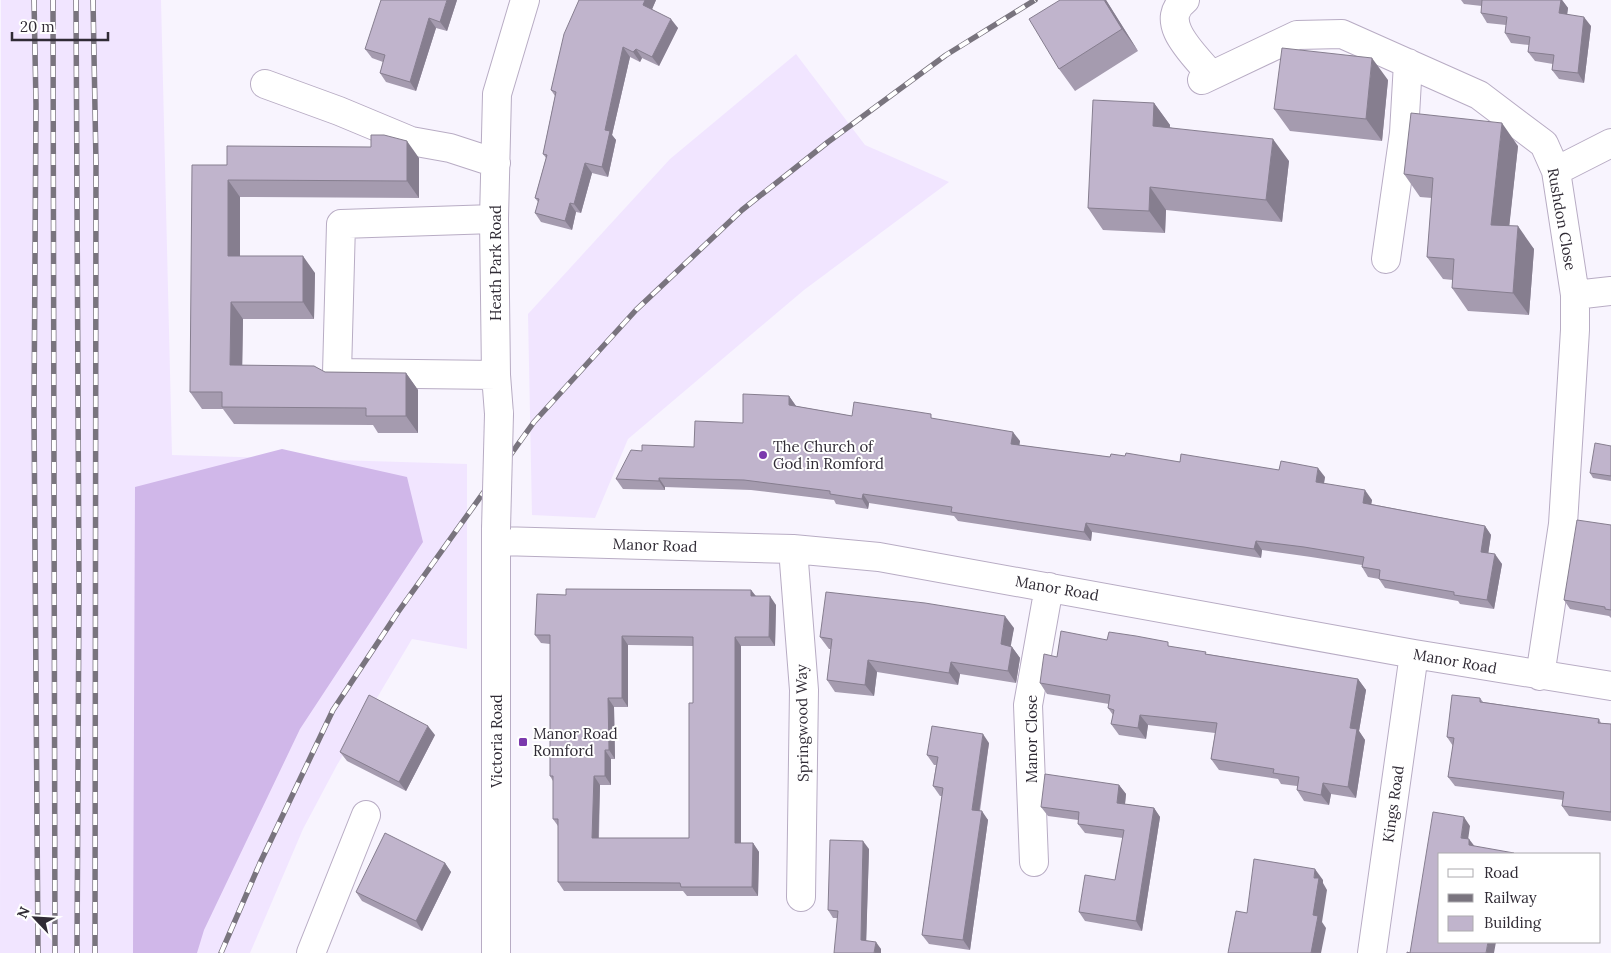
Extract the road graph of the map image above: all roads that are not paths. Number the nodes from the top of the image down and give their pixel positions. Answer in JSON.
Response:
{"nodes":[{"id":1,"x":525,"y":0,"type":"edge"},
{"id":2,"x":1185,"y":0,"type":"edge"},
{"id":3,"x":1408,"y":63,"type":"junction"},
{"id":4,"x":265,"y":84,"type":"dead end"},
{"id":5,"x":1611,"y":143,"type":"edge"},
{"id":6,"x":496,"y":163,"type":"junction"},
{"id":7,"x":1556,"y":171,"type":"junction"},
{"id":8,"x":494,"y":219,"type":"junction"},
{"id":9,"x":1386,"y":260,"type":"dead end"},
{"id":10,"x":1611,"y":290,"type":"edge"},
{"id":11,"x":1574,"y":295,"type":"junction"},
{"id":12,"x":496,"y":375,"type":"junction"},
{"id":13,"x":497,"y":535,"type":"junction"},
{"id":14,"x":793,"y":549,"type":"junction"},
{"id":15,"x":1049,"y":587,"type":"junction"},
{"id":16,"x":1414,"y":654,"type":"junction"},
{"id":17,"x":1540,"y":676,"type":"junction"},
{"id":18,"x":1611,"y":686,"type":"edge"},
{"id":19,"x":366,"y":815,"type":"dead end"},
{"id":20,"x":1034,"y":862,"type":"dead end"},
{"id":21,"x":802,"y":897,"type":"dead end"},
{"id":22,"x":311,"y":953,"type":"edge"},
{"id":23,"x":496,"y":953,"type":"edge"},
{"id":24,"x":1372,"y":953,"type":"edge"}],
"edges":[{"from":1,"to":6,"type":"street","name":"Heath Park Road"},
{"from":2,"to":3,"type":"street","name":"Rushdon Close"},
{"from":3,"to":7,"type":"street","name":"Rushdon Close"},
{"from":3,"to":9,"type":"street"},
{"from":4,"to":6,"type":"street"},
{"from":5,"to":7,"type":"street"},
{"from":6,"to":8,"type":"street","name":"Heath Park Road"},
{"from":7,"to":11,"type":"street","name":"Rushdon Close"},
{"from":8,"to":12,"type":"street","name":"Heath Park Road"},
{"from":8,"to":12,"type":"street"},
{"from":10,"to":11,"type":"street"},
{"from":11,"to":17,"type":"street","name":"Rushdon Close"},
{"from":12,"to":13,"type":"street","name":"Heath Park Road","bridge":true},
{"from":13,"to":14,"type":"street","name":"Manor Road"},
{"from":13,"to":23,"type":"street","name":"Victoria Road"},
{"from":14,"to":15,"type":"street","name":"Manor Road"},
{"from":14,"to":21,"type":"street","name":"Springwood Way"},
{"from":15,"to":16,"type":"street","name":"Manor Road"},
{"from":15,"to":20,"type":"street","name":"Manor Close"},
{"from":16,"to":17,"type":"street","name":"Manor Road"},
{"from":16,"to":24,"type":"street","name":"Kings Road"},
{"from":17,"to":18,"type":"street","name":"Manor Road"},
{"from":19,"to":22,"type":"street"}]}
